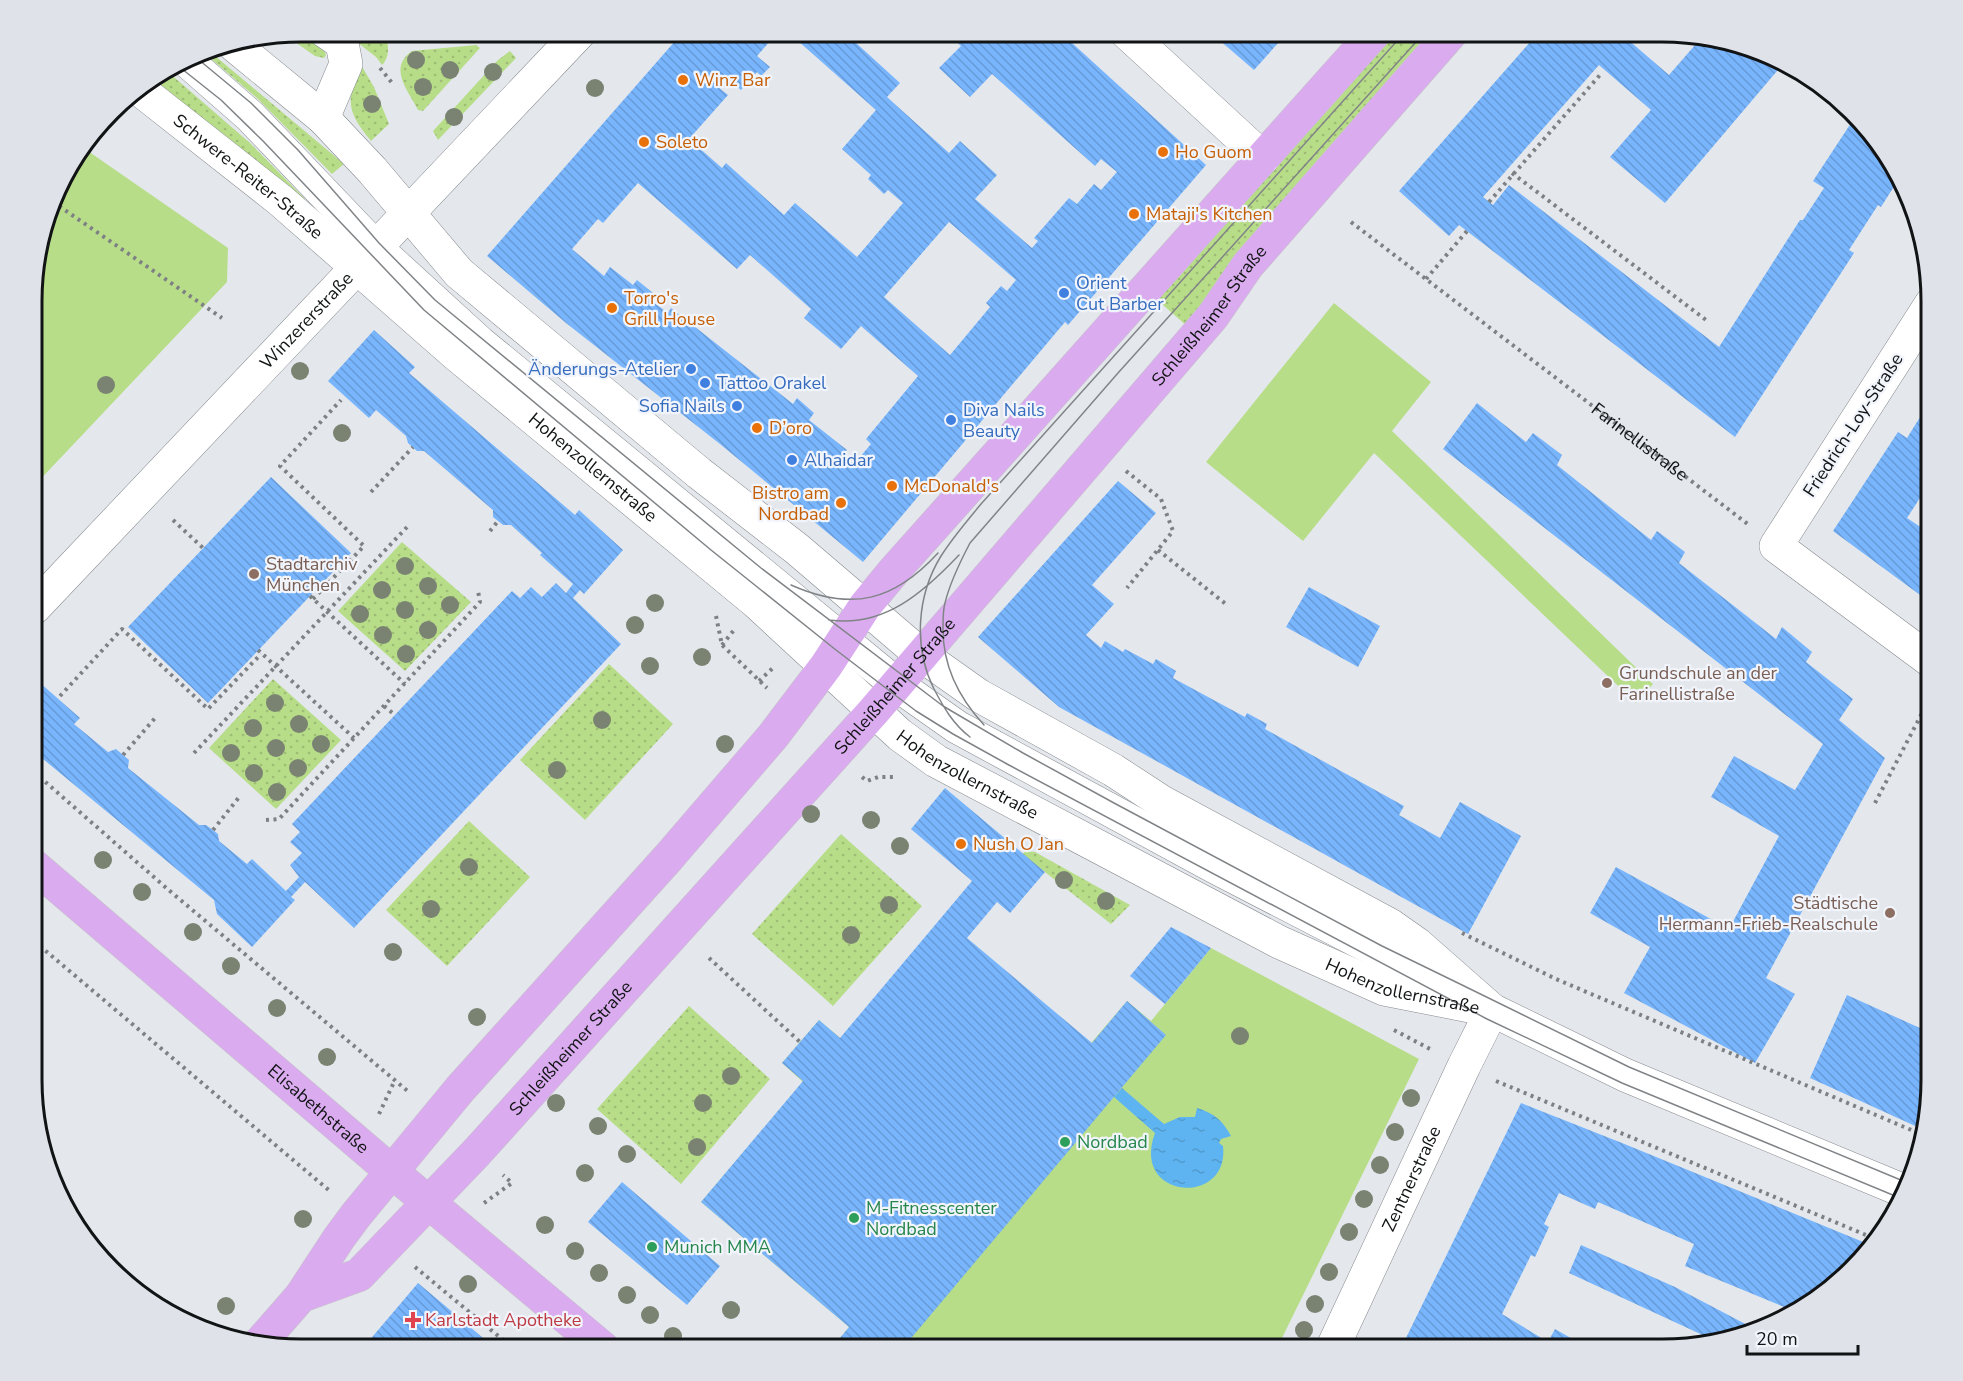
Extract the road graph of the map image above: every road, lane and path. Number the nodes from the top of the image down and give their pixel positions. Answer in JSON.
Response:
{"nodes":[{"id":1,"x":341,"y":42,"type":"edge"},
{"id":2,"x":570,"y":42,"type":"edge"},
{"id":3,"x":1137,"y":42,"type":"edge"},
{"id":4,"x":1366,"y":42,"type":"edge"},
{"id":5,"x":1443,"y":42,"type":"edge"},
{"id":6,"x":240,"y":50,"type":"edge"},
{"id":7,"x":193,"y":66,"type":"edge"},
{"id":8,"x":1600,"y":75,"type":"dead end"},
{"id":9,"x":146,"y":94,"type":"edge"},
{"id":10,"x":323,"y":118,"type":"junction"},
{"id":11,"x":1263,"y":158,"type":"junction"},
{"id":12,"x":1512,"y":174,"type":"junction"},
{"id":13,"x":1489,"y":202,"type":"dead end"},
{"id":14,"x":60,"y":206,"type":"edge"},
{"id":15,"x":408,"y":213,"type":"junction"},
{"id":16,"x":1351,"y":222,"type":"dead end"},
{"id":17,"x":1467,"y":231,"type":"dead end"},
{"id":18,"x":365,"y":257,"type":"junction"},
{"id":19,"x":1426,"y":279,"type":"junction"},
{"id":20,"x":222,"y":318,"type":"dead end"},
{"id":21,"x":1706,"y":320,"type":"dead end"},
{"id":22,"x":1921,"y":320,"type":"edge"},
{"id":23,"x":341,"y":400,"type":"dead end"},
{"id":24,"x":413,"y":447,"type":"dead end"},
{"id":25,"x":1122,"y":467,"type":"dead end"},
{"id":26,"x":371,"y":492,"type":"dead end"},
{"id":27,"x":173,"y":520,"type":"dead end"},
{"id":28,"x":498,"y":521,"type":"dead end"},
{"id":29,"x":408,"y":526,"type":"dead end"},
{"id":30,"x":490,"y":531,"type":"dead end"},
{"id":31,"x":1776,"y":546,"type":"junction"},
{"id":32,"x":203,"y":548,"type":"dead end"},
{"id":33,"x":1158,"y":550,"type":"junction"},
{"id":34,"x":1127,"y":588,"type":"dead end"},
{"id":35,"x":478,"y":591,"type":"dead end"},
{"id":36,"x":42,"y":600,"type":"edge"},
{"id":37,"x":1227,"y":605,"type":"dead end"},
{"id":38,"x":865,"y":606,"type":"junction"},
{"id":39,"x":327,"y":612,"type":"junction"},
{"id":40,"x":834,"y":653,"type":"junction"},
{"id":41,"x":920,"y":654,"type":"junction"},
{"id":42,"x":1921,"y":654,"type":"edge"},
{"id":43,"x":275,"y":667,"type":"junction"},
{"id":44,"x":405,"y":684,"type":"junction"},
{"id":45,"x":896,"y":684,"type":"junction"},
{"id":46,"x":60,"y":696,"type":"dead end"},
{"id":47,"x":384,"y":706,"type":"junction"},
{"id":48,"x":873,"y":712,"type":"junction"},
{"id":49,"x":395,"y":715,"type":"dead end"},
{"id":50,"x":1921,"y":715,"type":"edge"},
{"id":51,"x":156,"y":717,"type":"dead end"},
{"id":52,"x":354,"y":738,"type":"junction"},
{"id":53,"x":194,"y":753,"type":"dead end"},
{"id":54,"x":123,"y":755,"type":"dead end"},
{"id":55,"x":42,"y":779,"type":"edge"},
{"id":56,"x":240,"y":796,"type":"dead end"},
{"id":57,"x":1875,"y":803,"type":"dead end"},
{"id":58,"x":266,"y":820,"type":"dead end"},
{"id":59,"x":213,"y":830,"type":"dead end"},
{"id":60,"x":42,"y":873,"type":"edge"},
{"id":61,"x":1456,"y":930,"type":"dead end"},
{"id":62,"x":42,"y":948,"type":"edge"},
{"id":63,"x":709,"y":958,"type":"dead end"},
{"id":64,"x":1492,"y":1010,"type":"junction"},
{"id":65,"x":800,"y":1042,"type":"dead end"},
{"id":66,"x":1464,"y":1066,"type":"junction"},
{"id":67,"x":395,"y":1080,"type":"dead end"},
{"id":68,"x":1916,"y":1132,"type":"edge"},
{"id":69,"x":391,"y":1171,"type":"junction"},
{"id":70,"x":1897,"y":1188,"type":"edge"},
{"id":71,"x":429,"y":1202,"type":"junction"},
{"id":72,"x":356,"y":1215,"type":"junction"},
{"id":73,"x":1868,"y":1236,"type":"edge"},
{"id":74,"x":395,"y":1250,"type":"junction"},
{"id":75,"x":301,"y":1296,"type":"junction"},
{"id":76,"x":266,"y":1337,"type":"edge"},
{"id":77,"x":502,"y":1339,"type":"edge"},
{"id":78,"x":592,"y":1339,"type":"edge"},
{"id":79,"x":1337,"y":1339,"type":"edge"}],
"edges":[{"from":1,"to":10,"type":"street"},
{"from":2,"to":15,"type":"street","name":"Winzererstraße"},
{"from":3,"to":11,"type":"street"},
{"from":4,"to":11,"type":"main road","name":"Schleißheimer Straße"},
{"from":5,"to":41,"type":"main road","name":"Schleißheimer Straße"},
{"from":6,"to":10,"type":"street"},
{"from":7,"to":18,"type":"street"},
{"from":8,"to":12,"type":"path"},
{"from":9,"to":18,"type":"street","name":"Schwere-Reiter-Straße"},
{"from":10,"to":15,"type":"street"},
{"from":11,"to":38,"type":"main road","name":"Schleißheimer Straße"},
{"from":12,"to":13,"type":"path"},
{"from":12,"to":21,"type":"path"},
{"from":14,"to":20,"type":"path"},
{"from":15,"to":18,"type":"street","name":"Winzererstraße"},
{"from":15,"to":38,"type":"street","name":"Hohenzollernstraße"},
{"from":16,"to":19,"type":"path","name":"Farinellistraße"},
{"from":17,"to":19,"type":"path"},
{"from":18,"to":36,"type":"street","name":"Winzererstraße"},
{"from":18,"to":40,"type":"street"},
{"from":18,"to":40,"type":"street","name":"Hohenzollernstraße"},
{"from":19,"to":31,"type":"path","name":"Farinellistraße"},
{"from":22,"to":31,"type":"street","name":"Friedrich-Loy-Straße"},
{"from":23,"to":39,"type":"path"},
{"from":24,"to":26,"type":"path"},
{"from":25,"to":33,"type":"path"},
{"from":27,"to":32,"type":"path"},
{"from":28,"to":30,"type":"path"},
{"from":29,"to":39,"type":"path"},
{"from":31,"to":42,"type":"street"},
{"from":33,"to":34,"type":"path"},
{"from":33,"to":37,"type":"path"},
{"from":35,"to":44,"type":"path"},
{"from":38,"to":40,"type":"main road","name":"Schleißheimer Straße"},
{"from":38,"to":41,"type":"street","name":"Hohenzollernstraße"},
{"from":39,"to":43,"type":"path"},
{"from":39,"to":44,"type":"path"},
{"from":40,"to":41,"type":"street"},
{"from":40,"to":45,"type":"street"},
{"from":40,"to":48,"type":"street","name":"Hohenzollernstraße"},
{"from":40,"to":69,"type":"main road","name":"Schleißheimer Straße"},
{"from":41,"to":45,"type":"main road","name":"Schleißheimer Straße"},
{"from":41,"to":64,"type":"street","name":"Hohenzollernstraße"},
{"from":43,"to":46,"type":"path"},
{"from":43,"to":52,"type":"path"},
{"from":43,"to":53,"type":"path"},
{"from":44,"to":47,"type":"path"},
{"from":45,"to":48,"type":"main road","name":"Schleißheimer Straße"},
{"from":45,"to":64,"type":"street"},
{"from":47,"to":49,"type":"path"},
{"from":47,"to":52,"type":"path"},
{"from":48,"to":64,"type":"street","name":"Hohenzollernstraße"},
{"from":48,"to":71,"type":"main road","name":"Schleißheimer Straße"},
{"from":50,"to":57,"type":"path"},
{"from":51,"to":54,"type":"path"},
{"from":52,"to":58,"type":"path"},
{"from":55,"to":67,"type":"path"},
{"from":56,"to":59,"type":"path"},
{"from":60,"to":69,"type":"main road","name":"Elisabethstraße"},
{"from":61,"to":68,"type":"path"},
{"from":62,"to":72,"type":"path"},
{"from":63,"to":65,"type":"path"},
{"from":64,"to":66,"type":"street","name":"Zentnerstraße"},
{"from":64,"to":70,"type":"street","name":"Hohenzollernstraße"},
{"from":66,"to":73,"type":"path"},
{"from":66,"to":79,"type":"street","name":"Zentnerstraße"},
{"from":69,"to":71,"type":"main road","name":"Elisabethstraße"},
{"from":69,"to":72,"type":"main road","name":"Schleißheimer Straße"},
{"from":71,"to":74,"type":"main road","name":"Schleißheimer Straße"},
{"from":71,"to":78,"type":"main road","name":"Elisabethstraße"},
{"from":72,"to":75,"type":"main road","name":"Schleißheimer Straße"},
{"from":74,"to":75,"type":"main road","name":"Schleißheimer Straße"},
{"from":74,"to":77,"type":"path"},
{"from":75,"to":76,"type":"main road","name":"Schleißheimer Straße"}]}
